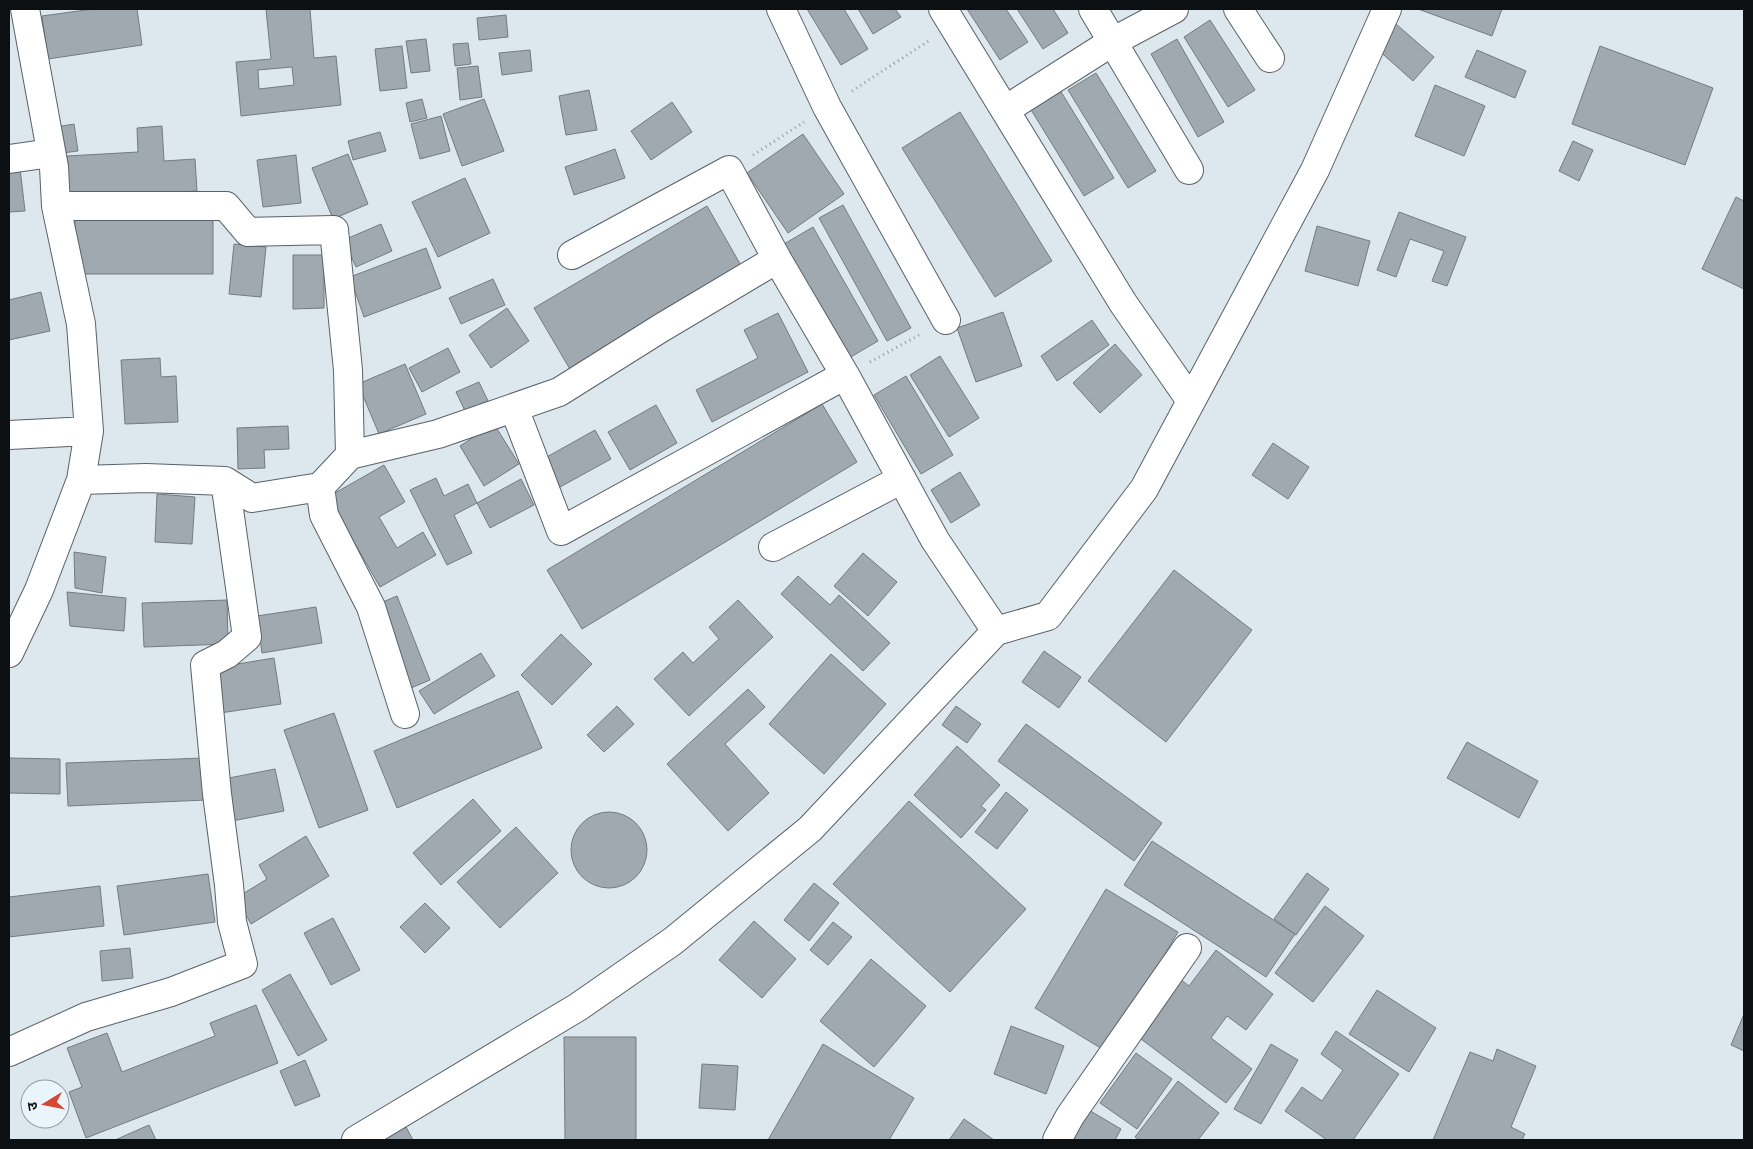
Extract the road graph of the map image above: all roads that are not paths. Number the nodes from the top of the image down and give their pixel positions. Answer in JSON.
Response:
{"nodes":[{"id":1,"x":24,"y":9,"type":"edge"},
{"id":2,"x":781,"y":9,"type":"edge"},
{"id":3,"x":943,"y":9,"type":"edge"},
{"id":4,"x":1093,"y":9,"type":"edge"},
{"id":5,"x":1174,"y":9,"type":"edge"},
{"id":6,"x":1238,"y":9,"type":"edge"},
{"id":7,"x":1387,"y":9,"type":"edge"},
{"id":8,"x":1112,"y":42,"type":"junction"},
{"id":9,"x":1270,"y":58,"type":"dead end"},
{"id":10,"x":1005,"y":110,"type":"junction"},
{"id":11,"x":51,"y":154,"type":"junction"},
{"id":12,"x":9,"y":159,"type":"edge"},
{"id":13,"x":1189,"y":170,"type":"dead end"},
{"id":14,"x":56,"y":206,"type":"junction"},
{"id":15,"x":572,"y":255,"type":"dead end"},
{"id":16,"x":777,"y":259,"type":"junction"},
{"id":17,"x":946,"y":320,"type":"road end"},
{"id":18,"x":845,"y":376,"type":"junction"},
{"id":19,"x":1191,"y":401,"type":"junction"},
{"id":20,"x":514,"y":408,"type":"junction"},
{"id":21,"x":89,"y":431,"type":"junction"},
{"id":22,"x":9,"y":435,"type":"edge"},
{"id":23,"x":350,"y":455,"type":"junction"},
{"id":24,"x":902,"y":479,"type":"junction"},
{"id":25,"x":81,"y":480,"type":"junction"},
{"id":26,"x":225,"y":481,"type":"junction"},
{"id":27,"x":320,"y":487,"type":"junction"},
{"id":28,"x":773,"y":547,"type":"dead end"},
{"id":29,"x":996,"y":631,"type":"junction"},
{"id":30,"x":9,"y":653,"type":"edge"},
{"id":31,"x":405,"y":714,"type":"dead end"},
{"id":32,"x":1187,"y":948,"type":"dead end"},
{"id":33,"x":9,"y":1052,"type":"edge"},
{"id":34,"x":356,"y":1140,"type":"edge"},
{"id":35,"x":1057,"y":1140,"type":"edge"}],
"edges":[{"from":1,"to":11,"type":"street"},
{"from":2,"to":17,"type":"street"},
{"from":3,"to":10,"type":"street"},
{"from":4,"to":8,"type":"street"},
{"from":5,"to":8,"type":"street"},
{"from":6,"to":9,"type":"street"},
{"from":7,"to":19,"type":"street"},
{"from":8,"to":10,"type":"street"},
{"from":8,"to":13,"type":"street"},
{"from":10,"to":19,"type":"street"},
{"from":11,"to":12,"type":"street"},
{"from":11,"to":14,"type":"street"},
{"from":14,"to":21,"type":"street"},
{"from":14,"to":23,"type":"street"},
{"from":15,"to":16,"type":"street"},
{"from":16,"to":18,"type":"street"},
{"from":16,"to":20,"type":"street"},
{"from":18,"to":20,"type":"street"},
{"from":18,"to":24,"type":"street"},
{"from":19,"to":29,"type":"street"},
{"from":20,"to":23,"type":"street"},
{"from":21,"to":22,"type":"street"},
{"from":21,"to":25,"type":"street"},
{"from":23,"to":27,"type":"street"},
{"from":24,"to":28,"type":"street"},
{"from":24,"to":29,"type":"street"},
{"from":25,"to":26,"type":"street"},
{"from":25,"to":30,"type":"street"},
{"from":26,"to":27,"type":"street"},
{"from":26,"to":33,"type":"street"},
{"from":27,"to":31,"type":"street"},
{"from":29,"to":34,"type":"street"},
{"from":32,"to":35,"type":"street"}]}
